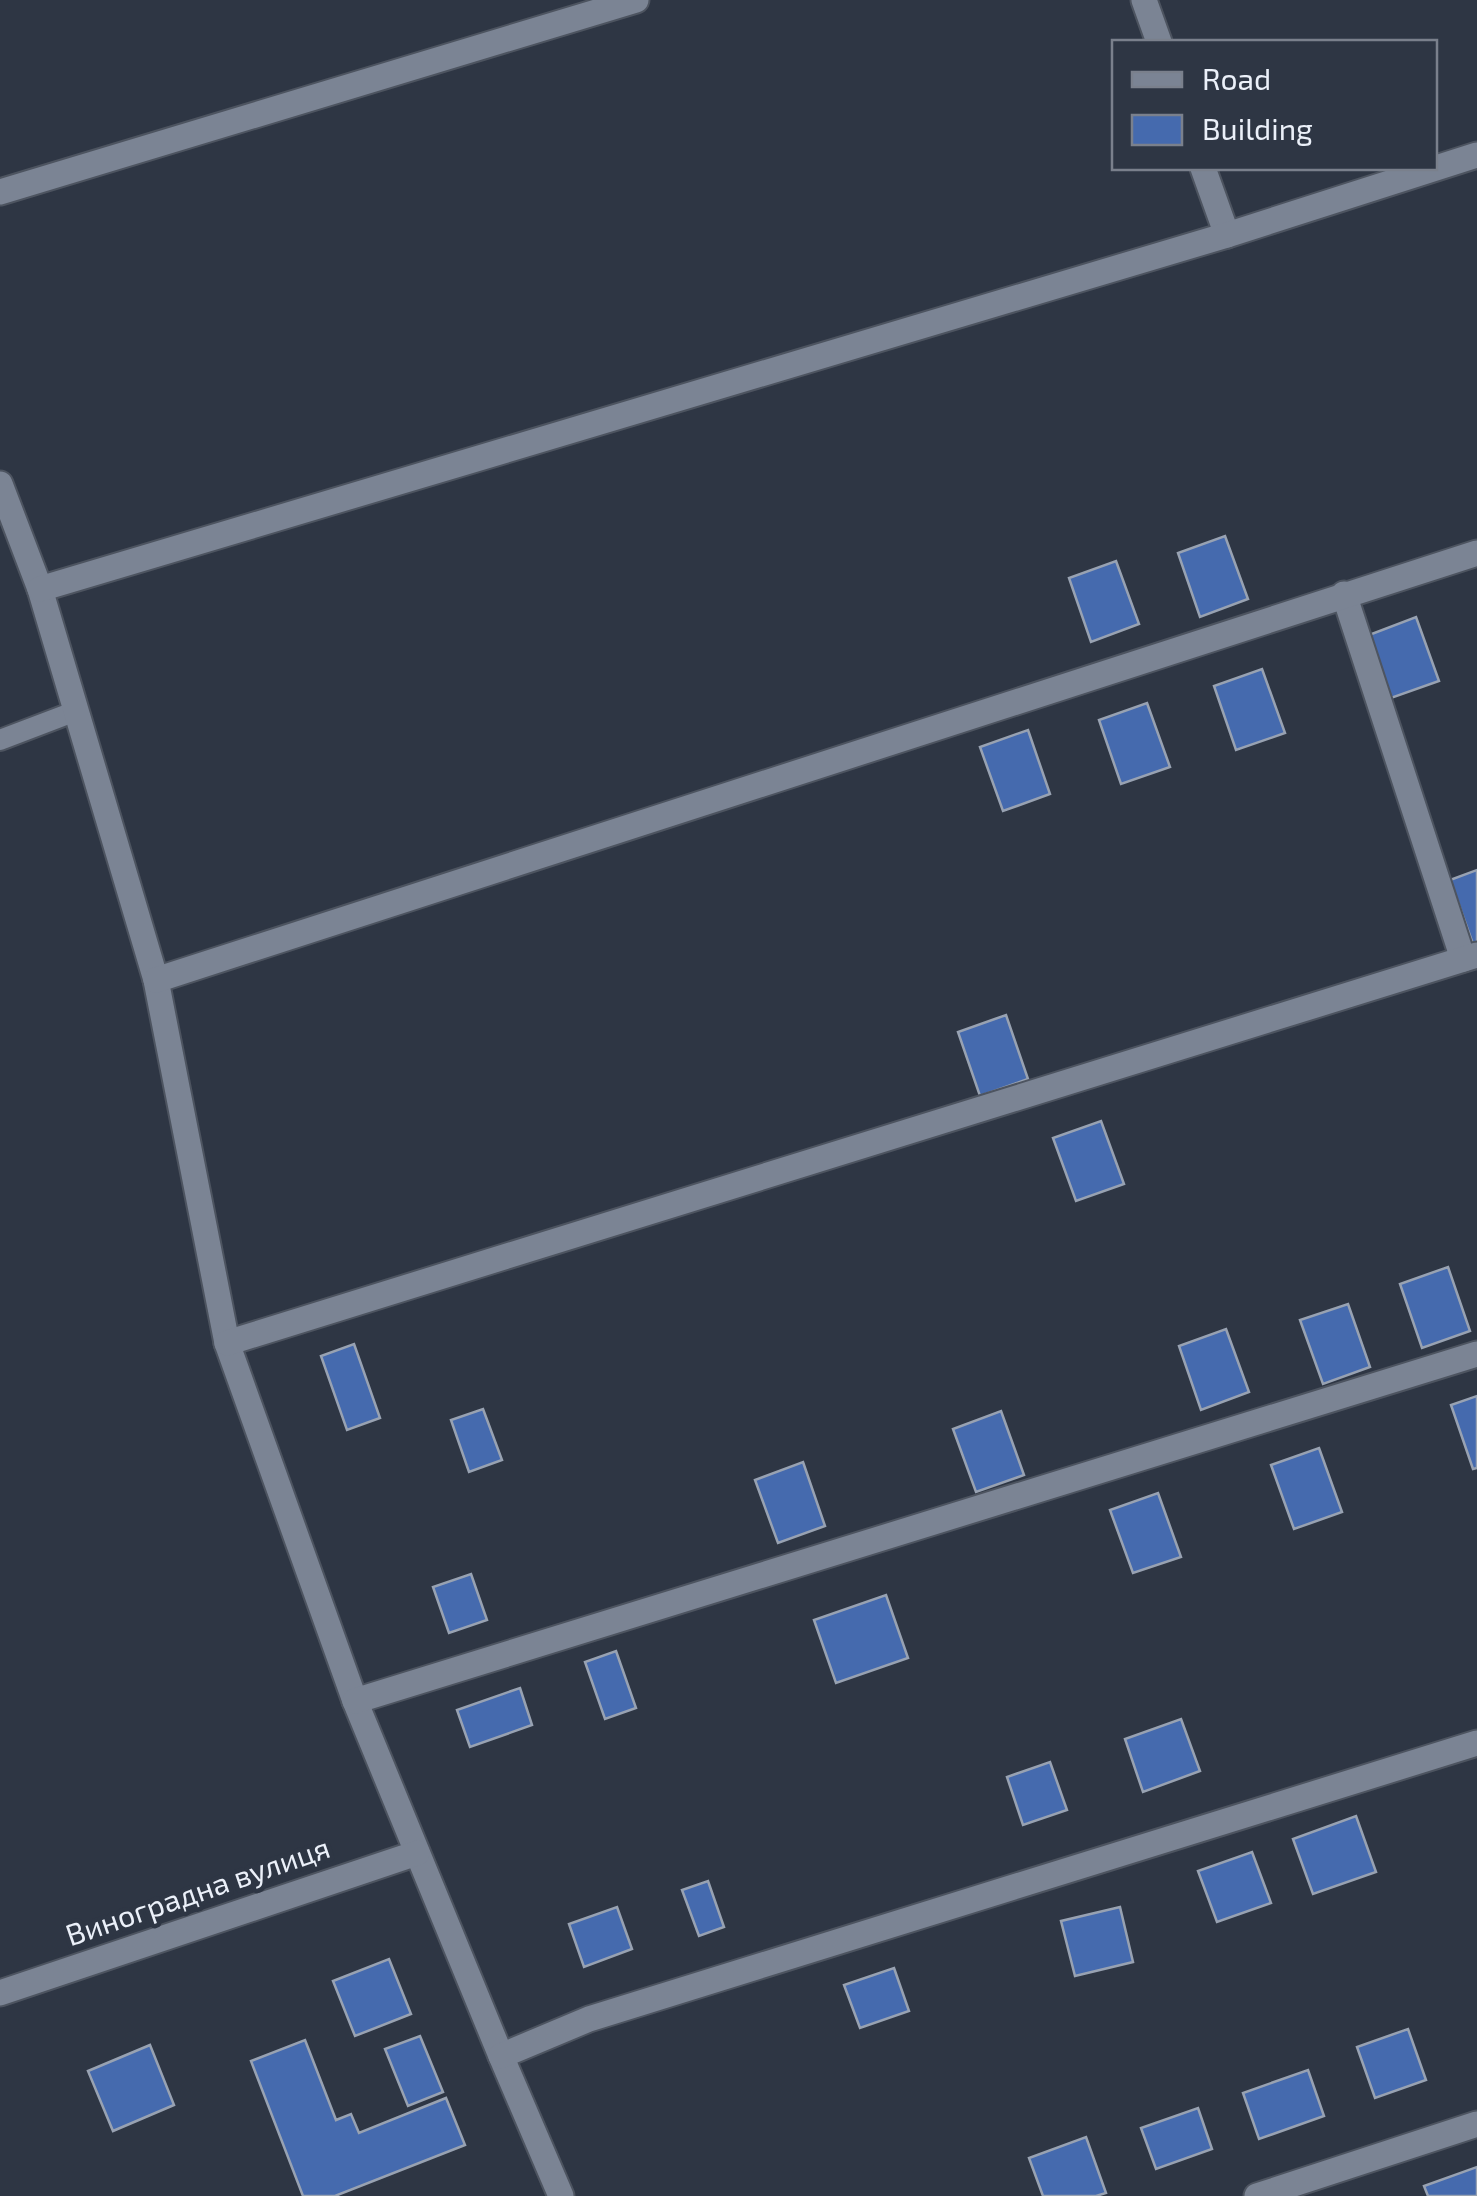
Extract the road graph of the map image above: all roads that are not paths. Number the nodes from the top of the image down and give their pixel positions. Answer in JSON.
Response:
{"nodes":[{"id":1,"x":636,"y":0,"type":"edge"},
{"id":2,"x":1144,"y":0,"type":"edge"},
{"id":3,"x":1158,"y":40,"type":"edge"},
{"id":4,"x":1477,"y":155,"type":"edge"},
{"id":5,"x":1437,"y":168,"type":"edge"},
{"id":6,"x":1204,"y":170,"type":"edge"},
{"id":7,"x":1430,"y":170,"type":"edge"},
{"id":8,"x":0,"y":192,"type":"edge"},
{"id":9,"x":1227,"y":235,"type":"junction"},
{"id":10,"x":0,"y":484,"type":"edge"},
{"id":11,"x":1477,"y":552,"type":"edge"},
{"id":12,"x":40,"y":589,"type":"junction"},
{"id":13,"x":1344,"y":594,"type":"junction"},
{"id":14,"x":76,"y":711,"type":"junction"},
{"id":15,"x":0,"y":740,"type":"edge"},
{"id":16,"x":1470,"y":957,"type":"edge"},
{"id":17,"x":156,"y":980,"type":"junction"},
{"id":18,"x":226,"y":1343,"type":"junction"},
{"id":19,"x":1477,"y":1354,"type":"edge"},
{"id":20,"x":355,"y":1700,"type":"junction"},
{"id":21,"x":1477,"y":1743,"type":"edge"},
{"id":22,"x":416,"y":1852,"type":"junction"},
{"id":23,"x":0,"y":1994,"type":"edge"},
{"id":24,"x":500,"y":2056,"type":"junction"},
{"id":25,"x":1477,"y":2124,"type":"edge"},
{"id":26,"x":561,"y":2196,"type":"edge"},
{"id":27,"x":1256,"y":2196,"type":"edge"}],
"edges":[{"from":1,"to":8,"type":"street"},
{"from":2,"to":3,"type":"street"},
{"from":4,"to":5,"type":"street"},
{"from":6,"to":9,"type":"street"},
{"from":7,"to":9,"type":"street"},
{"from":9,"to":12,"type":"street"},
{"from":10,"to":12,"type":"street"},
{"from":11,"to":13,"type":"street"},
{"from":12,"to":14,"type":"street"},
{"from":13,"to":16,"type":"street"},
{"from":13,"to":17,"type":"street"},
{"from":14,"to":15,"type":"lane"},
{"from":14,"to":17,"type":"street"},
{"from":16,"to":18,"type":"street"},
{"from":17,"to":18,"type":"street"},
{"from":18,"to":20,"type":"street"},
{"from":19,"to":20,"type":"street"},
{"from":20,"to":22,"type":"street"},
{"from":21,"to":24,"type":"street"},
{"from":22,"to":23,"type":"street","name":"Виноградна вулиця"},
{"from":22,"to":24,"type":"street"},
{"from":24,"to":26,"type":"street"},
{"from":25,"to":27,"type":"street"}]}
